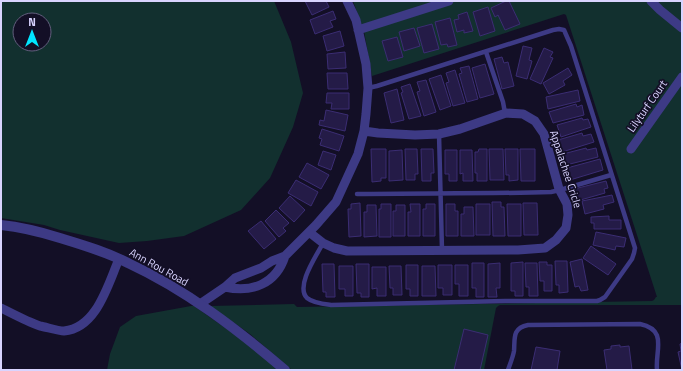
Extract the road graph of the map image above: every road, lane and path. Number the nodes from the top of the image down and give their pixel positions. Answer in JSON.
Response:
{"nodes":[{"id":1,"x":347,"y":1,"type":"edge"},
{"id":2,"x":449,"y":1,"type":"edge"},
{"id":3,"x":651,"y":1,"type":"edge"},
{"id":4,"x":682,"y":28,"type":"edge"},
{"id":5,"x":358,"y":30,"type":"junction"},
{"id":6,"x":486,"y":52,"type":"junction"},
{"id":7,"x":682,"y":77,"type":"edge"},
{"id":8,"x":368,"y":88,"type":"junction"},
{"id":9,"x":505,"y":113,"type":"junction"},
{"id":10,"x":364,"y":131,"type":"junction"},
{"id":11,"x":440,"y":134,"type":"junction"},
{"id":12,"x":631,"y":149,"type":"dead end"},
{"id":13,"x":611,"y":175,"type":"junction"},
{"id":14,"x":560,"y":190,"type":"junction"},
{"id":15,"x":440,"y":193,"type":"junction"},
{"id":16,"x":357,"y":194,"type":"dead end"},
{"id":17,"x":1,"y":225,"type":"edge"},
{"id":18,"x":309,"y":232,"type":"junction"},
{"id":19,"x":323,"y":243,"type":"junction"},
{"id":20,"x":442,"y":250,"type":"junction"},
{"id":21,"x":285,"y":256,"type":"junction"},
{"id":22,"x":118,"y":259,"type":"junction"},
{"id":23,"x":263,"y":267,"type":"junction"},
{"id":24,"x":271,"y":278,"type":"junction"},
{"id":25,"x":225,"y":287,"type":"junction"},
{"id":26,"x":200,"y":304,"type":"junction"},
{"id":27,"x":1,"y":308,"type":"edge"},
{"id":28,"x":286,"y":370,"type":"edge"},
{"id":29,"x":508,"y":370,"type":"edge"},
{"id":30,"x":657,"y":370,"type":"edge"}],
"edges":[{"from":1,"to":5,"type":"street"},
{"from":2,"to":5,"type":"street"},
{"from":3,"to":4,"type":"street"},
{"from":5,"to":8,"type":"street"},
{"from":6,"to":8,"type":"lane"},
{"from":6,"to":9,"type":"lane"},
{"from":6,"to":13,"type":"lane"},
{"from":7,"to":12,"type":"street","name":"Lilyturf Court"},
{"from":8,"to":10,"type":"street"},
{"from":9,"to":11,"type":"street","name":"Appalachee Cricle"},
{"from":9,"to":14,"type":"street","name":"Appalachee Cricle"},
{"from":10,"to":11,"type":"street","name":"Appalachee Cricle"},
{"from":10,"to":18,"type":"street"},
{"from":11,"to":15,"type":"lane"},
{"from":13,"to":14,"type":"lane"},
{"from":13,"to":19,"type":"lane"},
{"from":14,"to":15,"type":"lane"},
{"from":14,"to":20,"type":"street","name":"Appalachee Cricle"},
{"from":15,"to":16,"type":"lane"},
{"from":15,"to":20,"type":"lane"},
{"from":17,"to":22,"type":"street","name":"Ann Rou Road"},
{"from":18,"to":19,"type":"street","name":"Appalachee Cricle"},
{"from":18,"to":21,"type":"street"},
{"from":19,"to":20,"type":"street","name":"Appalachee Cricle"},
{"from":21,"to":23,"type":"street"},
{"from":21,"to":24,"type":"street"},
{"from":22,"to":26,"type":"street","name":"Ann Rou Road"},
{"from":22,"to":27,"type":"street"},
{"from":23,"to":24,"type":"street"},
{"from":23,"to":25,"type":"street"},
{"from":24,"to":25,"type":"street"},
{"from":25,"to":26,"type":"street"},
{"from":26,"to":28,"type":"street","name":"Ann Rou Road"},
{"from":29,"to":30,"type":"lane"}]}
